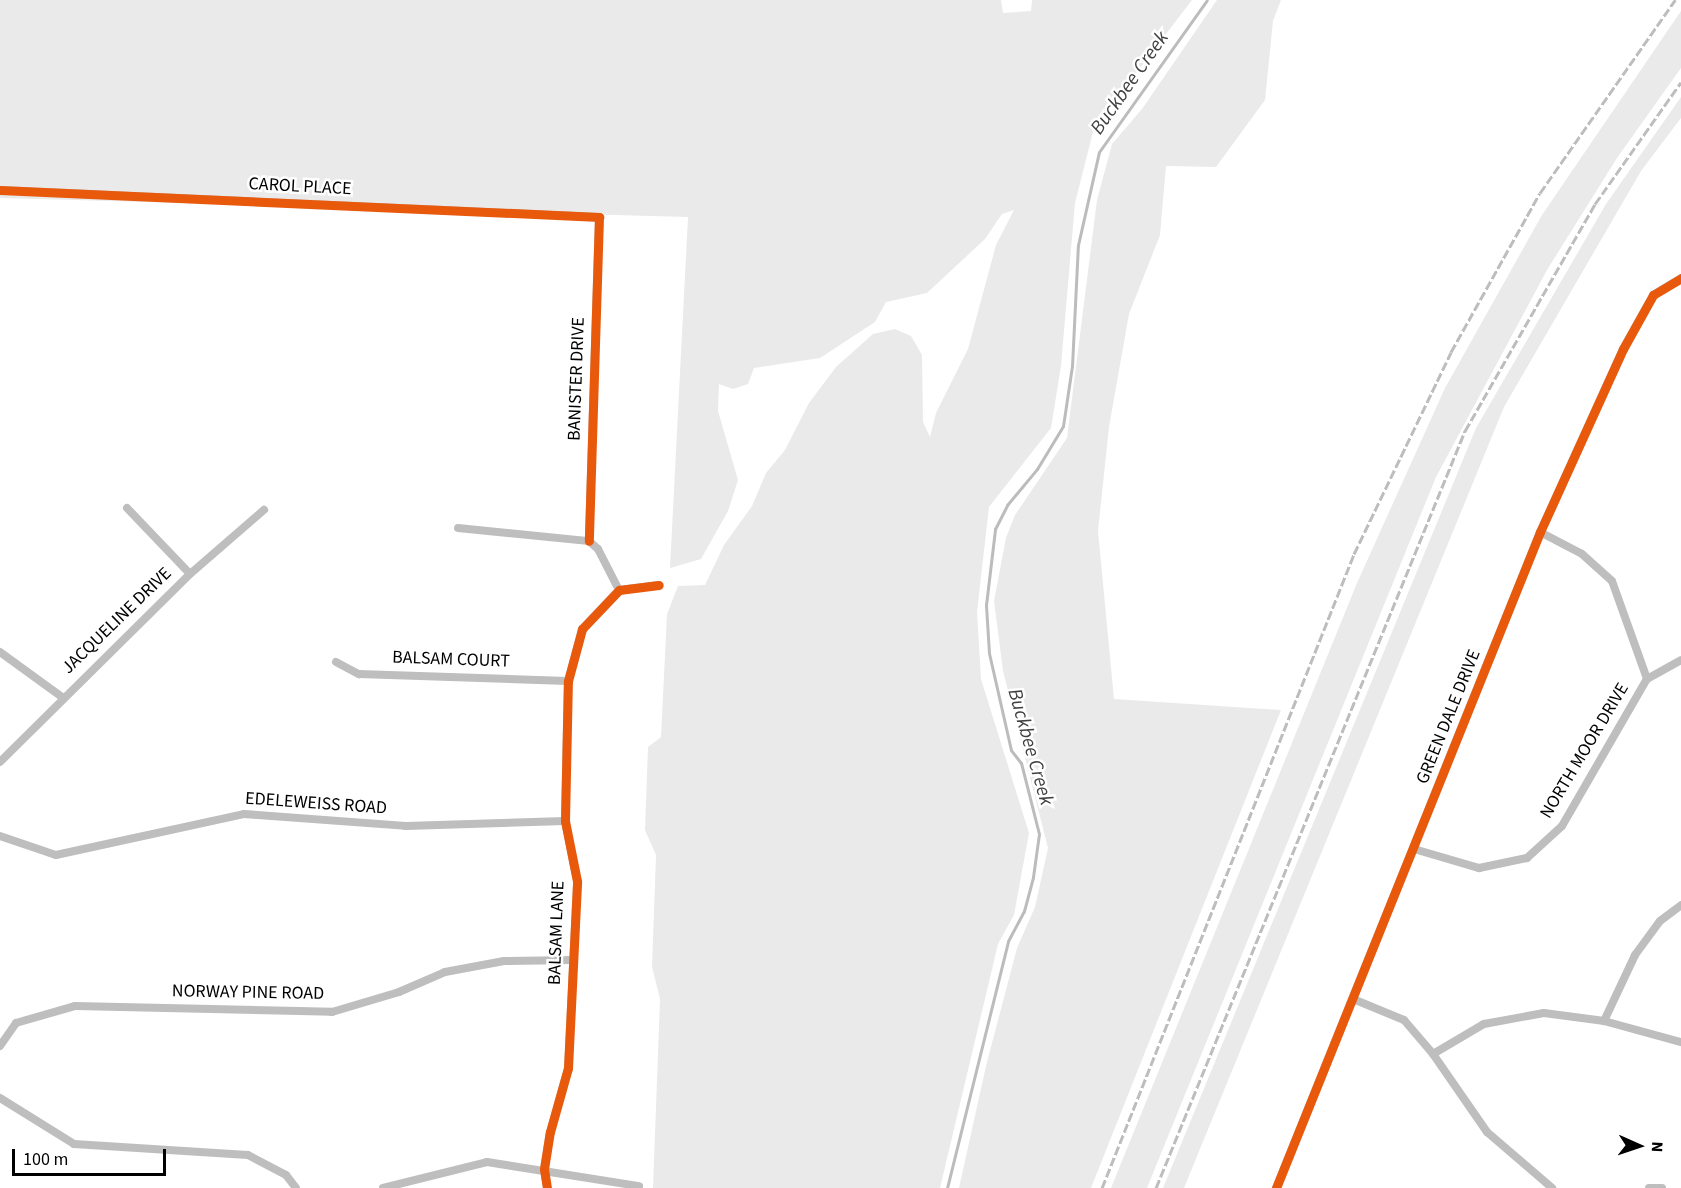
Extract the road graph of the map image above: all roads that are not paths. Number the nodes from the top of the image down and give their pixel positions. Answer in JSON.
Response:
{"nodes":[{"id":1,"x":0,"y":190,"type":"edge"},
{"id":2,"x":599,"y":217,"type":"joint"},
{"id":3,"x":1681,"y":278,"type":"edge"},
{"id":4,"x":127,"y":508,"type":"dead end"},
{"id":5,"x":264,"y":510,"type":"dead end"},
{"id":6,"x":458,"y":528,"type":"dead end"},
{"id":7,"x":1540,"y":532,"type":"junction"},
{"id":8,"x":589,"y":541,"type":"junction"},
{"id":9,"x":190,"y":574,"type":"junction"},
{"id":10,"x":659,"y":585,"type":"dead end"},
{"id":11,"x":619,"y":590,"type":"junction"},
{"id":12,"x":0,"y":652,"type":"edge"},
{"id":13,"x":1681,"y":660,"type":"edge"},
{"id":14,"x":336,"y":662,"type":"dead end"},
{"id":15,"x":1647,"y":679,"type":"junction"},
{"id":16,"x":568,"y":681,"type":"junction"},
{"id":17,"x":62,"y":697,"type":"junction"},
{"id":18,"x":0,"y":762,"type":"edge"},
{"id":19,"x":565,"y":821,"type":"junction"},
{"id":20,"x":0,"y":836,"type":"edge"},
{"id":21,"x":1414,"y":849,"type":"junction"},
{"id":22,"x":1681,"y":905,"type":"edge"},
{"id":23,"x":573,"y":960,"type":"junction"},
{"id":24,"x":1353,"y":999,"type":"junction"},
{"id":25,"x":1604,"y":1021,"type":"junction"},
{"id":26,"x":1681,"y":1042,"type":"edge"},
{"id":27,"x":0,"y":1046,"type":"edge"},
{"id":28,"x":1433,"y":1054,"type":"junction"},
{"id":29,"x":0,"y":1098,"type":"edge"},
{"id":30,"x":544,"y":1169,"type":"junction"},
{"id":31,"x":639,"y":1186,"type":"dead end"},
{"id":32,"x":296,"y":1188,"type":"edge"},
{"id":33,"x":383,"y":1188,"type":"edge"},
{"id":34,"x":547,"y":1188,"type":"edge"},
{"id":35,"x":1276,"y":1188,"type":"edge"},
{"id":36,"x":1552,"y":1188,"type":"edge"},
{"id":37,"x":1649,"y":1188,"type":"edge"},
{"id":38,"x":1662,"y":1188,"type":"edge"}],
"edges":[{"from":1,"to":2,"type":"street","name":"CAROL PLACE"},
{"from":2,"to":8,"type":"street","name":"BANISTER DRIVE"},
{"from":3,"to":7,"type":"street","name":"GREEN DALE DRIVE"},
{"from":4,"to":9,"type":"street"},
{"from":5,"to":9,"type":"street","name":"JACQUELINE DRIVE"},
{"from":6,"to":8,"type":"street"},
{"from":7,"to":15,"type":"street"},
{"from":7,"to":21,"type":"street","name":"GREEN DALE DRIVE"},
{"from":8,"to":11,"type":"street"},
{"from":9,"to":17,"type":"street","name":"JACQUELINE DRIVE"},
{"from":10,"to":11,"type":"street"},
{"from":11,"to":16,"type":"street","name":"BALSAM LANE"},
{"from":12,"to":17,"type":"street"},
{"from":13,"to":15,"type":"street","name":"NORTH MOOR DRIVE"},
{"from":14,"to":16,"type":"street","name":"BALSAM COURT"},
{"from":15,"to":21,"type":"street","name":"NORTH MOOR DRIVE"},
{"from":16,"to":19,"type":"street","name":"BALSAM LANE"},
{"from":17,"to":18,"type":"street","name":"JACQUELINE DRIVE"},
{"from":19,"to":20,"type":"street","name":"EDELEWEISS ROAD"},
{"from":19,"to":23,"type":"street","name":"BALSAM LANE"},
{"from":21,"to":24,"type":"street","name":"GREEN DALE DRIVE"},
{"from":22,"to":25,"type":"street"},
{"from":23,"to":27,"type":"street","name":"NORWAY PINE ROAD"},
{"from":23,"to":30,"type":"street","name":"BALSAM LANE"},
{"from":24,"to":28,"type":"street"},
{"from":24,"to":35,"type":"street","name":"GREEN DALE DRIVE"},
{"from":25,"to":26,"type":"street"},
{"from":25,"to":28,"type":"street"},
{"from":28,"to":36,"type":"street"},
{"from":29,"to":32,"type":"street"},
{"from":30,"to":31,"type":"street"},
{"from":30,"to":33,"type":"street"},
{"from":30,"to":34,"type":"street","name":"BALSAM LANE"},
{"from":37,"to":38,"type":"street"}]}
